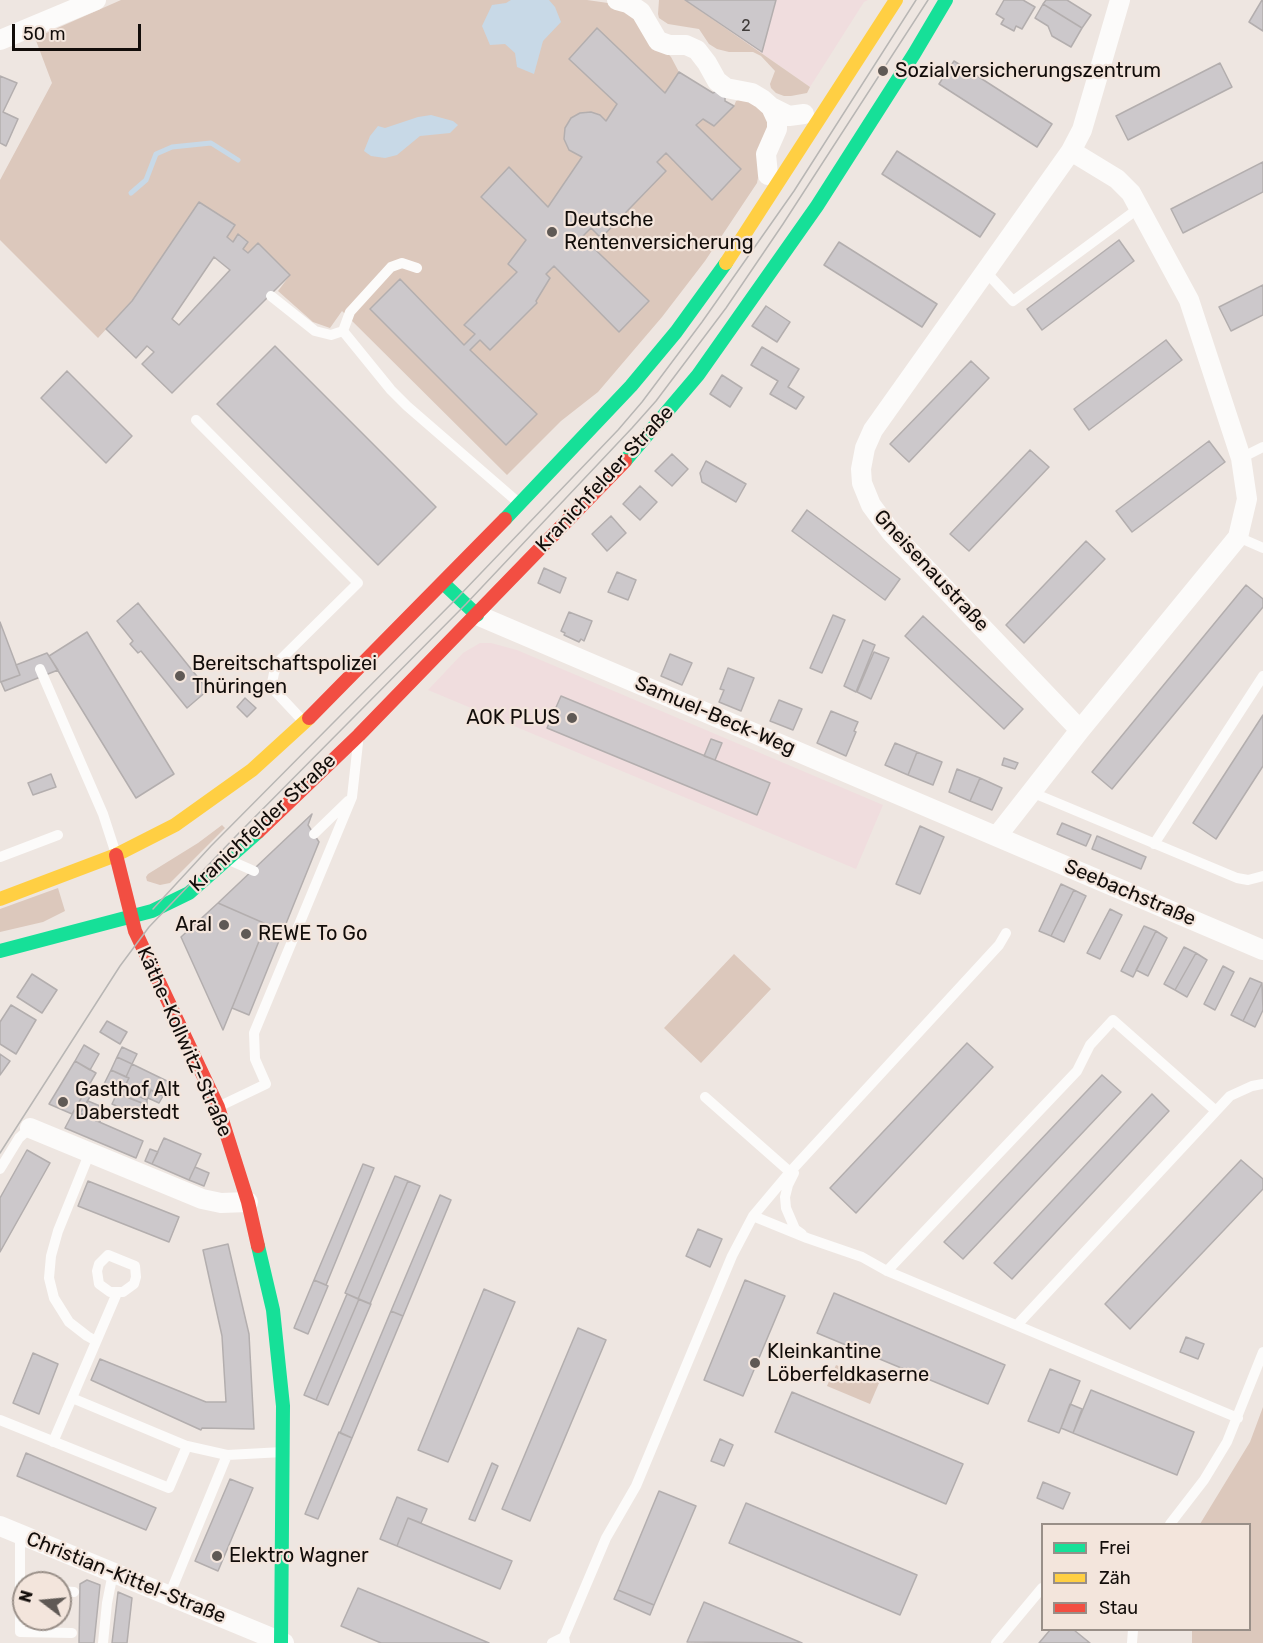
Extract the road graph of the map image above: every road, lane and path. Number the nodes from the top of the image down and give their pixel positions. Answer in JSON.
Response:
{"nodes":[{"id":1,"x":96,"y":0,"type":"edge"},
{"id":2,"x":618,"y":0,"type":"edge"},
{"id":3,"x":896,"y":0,"type":"edge"},
{"id":4,"x":946,"y":0,"type":"edge"},
{"id":5,"x":1120,"y":0,"type":"edge"},
{"id":6,"x":0,"y":40,"type":"edge"},
{"id":7,"x":771,"y":107,"type":"junction"},
{"id":8,"x":804,"y":114,"type":"dead end"},
{"id":9,"x":1071,"y":151,"type":"junction"},
{"id":10,"x":768,"y":175,"type":"dead end"},
{"id":11,"x":1139,"y":208,"type":"junction"},
{"id":12,"x":417,"y":268,"type":"dead end"},
{"id":13,"x":986,"y":271,"type":"junction"},
{"id":14,"x":271,"y":296,"type":"dead end"},
{"id":15,"x":343,"y":331,"type":"junction"},
{"id":16,"x":196,"y":420,"type":"dead end"},
{"id":17,"x":1263,"y":447,"type":"edge"},
{"id":18,"x":1241,"y":458,"type":"junction"},
{"id":19,"x":520,"y":504,"type":"junction"},
{"id":20,"x":1238,"y":537,"type":"junction"},
{"id":21,"x":1263,"y":548,"type":"edge"},
{"id":22,"x":443,"y":583,"type":"junction"},
{"id":23,"x":477,"y":615,"type":"junction"},
{"id":24,"x":40,"y":669,"type":"dead end"},
{"id":25,"x":1263,"y":676,"type":"edge"},
{"id":26,"x":304,"y":722,"type":"junction"},
{"id":27,"x":1080,"y":730,"type":"junction"},
{"id":28,"x":359,"y":735,"type":"junction"},
{"id":29,"x":1031,"y":792,"type":"junction"},
{"id":30,"x":352,"y":797,"type":"junction"},
{"id":31,"x":314,"y":834,"type":"dead end"},
{"id":32,"x":58,"y":835,"type":"dead end"},
{"id":33,"x":997,"y":836,"type":"junction"},
{"id":34,"x":1154,"y":844,"type":"junction"},
{"id":35,"x":116,"y":855,"type":"junction"},
{"id":36,"x":0,"y":857,"type":"edge"},
{"id":37,"x":228,"y":860,"type":"junction"},
{"id":38,"x":254,"y":871,"type":"dead end"},
{"id":39,"x":1263,"y":876,"type":"edge"},
{"id":40,"x":0,"y":899,"type":"edge"},
{"id":41,"x":294,"y":908,"type":"dead end"},
{"id":42,"x":131,"y":917,"type":"junction"},
{"id":43,"x":301,"y":918,"type":"junction"},
{"id":44,"x":1006,"y":933,"type":"dead end"},
{"id":45,"x":1263,"y":950,"type":"edge"},
{"id":46,"x":0,"y":951,"type":"edge"},
{"id":47,"x":1263,"y":1084,"type":"edge"},
{"id":48,"x":705,"y":1097,"type":"dead end"},
{"id":49,"x":218,"y":1107,"type":"junction"},
{"id":50,"x":1216,"y":1111,"type":"junction"},
{"id":51,"x":30,"y":1128,"type":"joint"},
{"id":52,"x":90,"y":1152,"type":"junction"},
{"id":53,"x":800,"y":1161,"type":"junction"},
{"id":54,"x":0,"y":1169,"type":"edge"},
{"id":55,"x":790,"y":1172,"type":"junction"},
{"id":56,"x":248,"y":1202,"type":"junction"},
{"id":57,"x":753,"y":1216,"type":"junction"},
{"id":58,"x":807,"y":1238,"type":"junction"},
{"id":59,"x":887,"y":1271,"type":"junction"},
{"id":60,"x":117,"y":1293,"type":"dead end"},
{"id":61,"x":1017,"y":1325,"type":"junction"},
{"id":62,"x":96,"y":1341,"type":"junction"},
{"id":63,"x":1263,"y":1352,"type":"edge"},
{"id":64,"x":72,"y":1398,"type":"junction"},
{"id":65,"x":1238,"y":1418,"type":"junction"},
{"id":66,"x":0,"y":1420,"type":"edge"},
{"id":67,"x":53,"y":1442,"type":"junction"},
{"id":68,"x":187,"y":1446,"type":"junction"},
{"id":69,"x":283,"y":1452,"type":"junction"},
{"id":70,"x":227,"y":1455,"type":"junction"},
{"id":71,"x":1171,"y":1523,"type":"edge"},
{"id":72,"x":0,"y":1526,"type":"edge"},
{"id":73,"x":20,"y":1534,"type":"junction"},
{"id":74,"x":21,"y":1571,"type":"edge"},
{"id":75,"x":113,"y":1573,"type":"junction"},
{"id":76,"x":1041,"y":1589,"type":"edge"},
{"id":77,"x":169,"y":1596,"type":"junction"},
{"id":78,"x":20,"y":1631,"type":"edge"},
{"id":79,"x":72,"y":1633,"type":"dead end"},
{"id":80,"x":565,"y":1640,"type":"edge"},
{"id":81,"x":282,"y":1642,"type":"edge"},
{"id":82,"x":103,"y":1643,"type":"edge"},
{"id":83,"x":552,"y":1643,"type":"edge"},
{"id":84,"x":996,"y":1643,"type":"edge"}],
"edges":[{"from":1,"to":6,"type":"street"},
{"from":2,"to":7,"type":"street"},
{"from":3,"to":19,"type":"main road"},
{"from":4,"to":23,"type":"main road","name":"Kranichfelder Straße"},
{"from":5,"to":9,"type":"street","name":"Gneisenaustraße"},
{"from":7,"to":8,"type":"street"},
{"from":7,"to":10,"type":"street"},
{"from":9,"to":11,"type":"street"},
{"from":9,"to":13,"type":"street","name":"Gneisenaustraße"},
{"from":11,"to":13,"type":"lane"},
{"from":11,"to":18,"type":"street"},
{"from":12,"to":15,"type":"lane"},
{"from":13,"to":27,"type":"street","name":"Gneisenaustraße"},
{"from":14,"to":15,"type":"lane"},
{"from":15,"to":19,"type":"lane"},
{"from":16,"to":26,"type":"lane"},
{"from":17,"to":18,"type":"lane"},
{"from":18,"to":20,"type":"street"},
{"from":19,"to":22,"type":"main road"},
{"from":20,"to":21,"type":"lane"},
{"from":20,"to":27,"type":"street"},
{"from":22,"to":23,"type":"main road","name":"Samuel-Beck-Weg"},
{"from":22,"to":26,"type":"main road"},
{"from":23,"to":28,"type":"main road","name":"Kranichfelder Straße"},
{"from":23,"to":33,"type":"street","name":"Samuel-Beck-Weg"},
{"from":24,"to":35,"type":"lane"},
{"from":25,"to":34,"type":"lane"},
{"from":26,"to":35,"type":"main road"},
{"from":27,"to":29,"type":"street"},
{"from":28,"to":30,"type":"lane"},
{"from":28,"to":37,"type":"main road","name":"Kranichfelder Straße"},
{"from":29,"to":33,"type":"street"},
{"from":29,"to":34,"type":"lane"},
{"from":30,"to":31,"type":"lane"},
{"from":30,"to":43,"type":"lane"},
{"from":32,"to":36,"type":"lane"},
{"from":33,"to":45,"type":"street","name":"Seebachstraße"},
{"from":34,"to":39,"type":"lane"},
{"from":35,"to":40,"type":"main road"},
{"from":35,"to":42,"type":"main road"},
{"from":37,"to":38,"type":"lane"},
{"from":37,"to":42,"type":"main road","name":"Kranichfelder Straße"},
{"from":41,"to":43,"type":"lane"},
{"from":42,"to":46,"type":"main road","name":"Kranichfelder Straße"},
{"from":42,"to":49,"type":"main road","name":"Käthe-Kollwitz-Straße"},
{"from":43,"to":49,"type":"lane"},
{"from":44,"to":53,"type":"lane"},
{"from":47,"to":50,"type":"lane"},
{"from":48,"to":55,"type":"lane"},
{"from":49,"to":56,"type":"main road","name":"Käthe-Kollwitz-Straße"},
{"from":50,"to":59,"type":"lane"},
{"from":50,"to":61,"type":"lane"},
{"from":51,"to":52,"type":"street"},
{"from":51,"to":54,"type":"lane"},
{"from":52,"to":56,"type":"street"},
{"from":52,"to":62,"type":"lane"},
{"from":53,"to":55,"type":"lane"},
{"from":53,"to":58,"type":"lane"},
{"from":55,"to":57,"type":"lane"},
{"from":56,"to":69,"type":"main road","name":"Käthe-Kollwitz-Straße"},
{"from":57,"to":58,"type":"lane"},
{"from":57,"to":80,"type":"lane"},
{"from":58,"to":59,"type":"lane"},
{"from":59,"to":61,"type":"lane"},
{"from":60,"to":62,"type":"lane"},
{"from":61,"to":65,"type":"lane"},
{"from":62,"to":64,"type":"lane"},
{"from":63,"to":65,"type":"lane"},
{"from":64,"to":67,"type":"lane"},
{"from":64,"to":68,"type":"lane"},
{"from":65,"to":71,"type":"lane"},
{"from":66,"to":67,"type":"lane"},
{"from":67,"to":68,"type":"lane"},
{"from":68,"to":70,"type":"lane"},
{"from":69,"to":70,"type":"lane"},
{"from":69,"to":81,"type":"main road","name":"Käthe-Kollwitz-Straße"},
{"from":70,"to":77,"type":"lane"},
{"from":72,"to":73,"type":"street","name":"Christian-Kittel-Straße"},
{"from":73,"to":74,"type":"lane"},
{"from":73,"to":75,"type":"street","name":"Christian-Kittel-Straße"},
{"from":75,"to":77,"type":"street","name":"Christian-Kittel-Straße"},
{"from":75,"to":82,"type":"lane"},
{"from":76,"to":84,"type":"lane"},
{"from":77,"to":81,"type":"street","name":"Christian-Kittel-Straße"},
{"from":78,"to":79,"type":"lane"},
{"from":80,"to":83,"type":"lane"}]}
